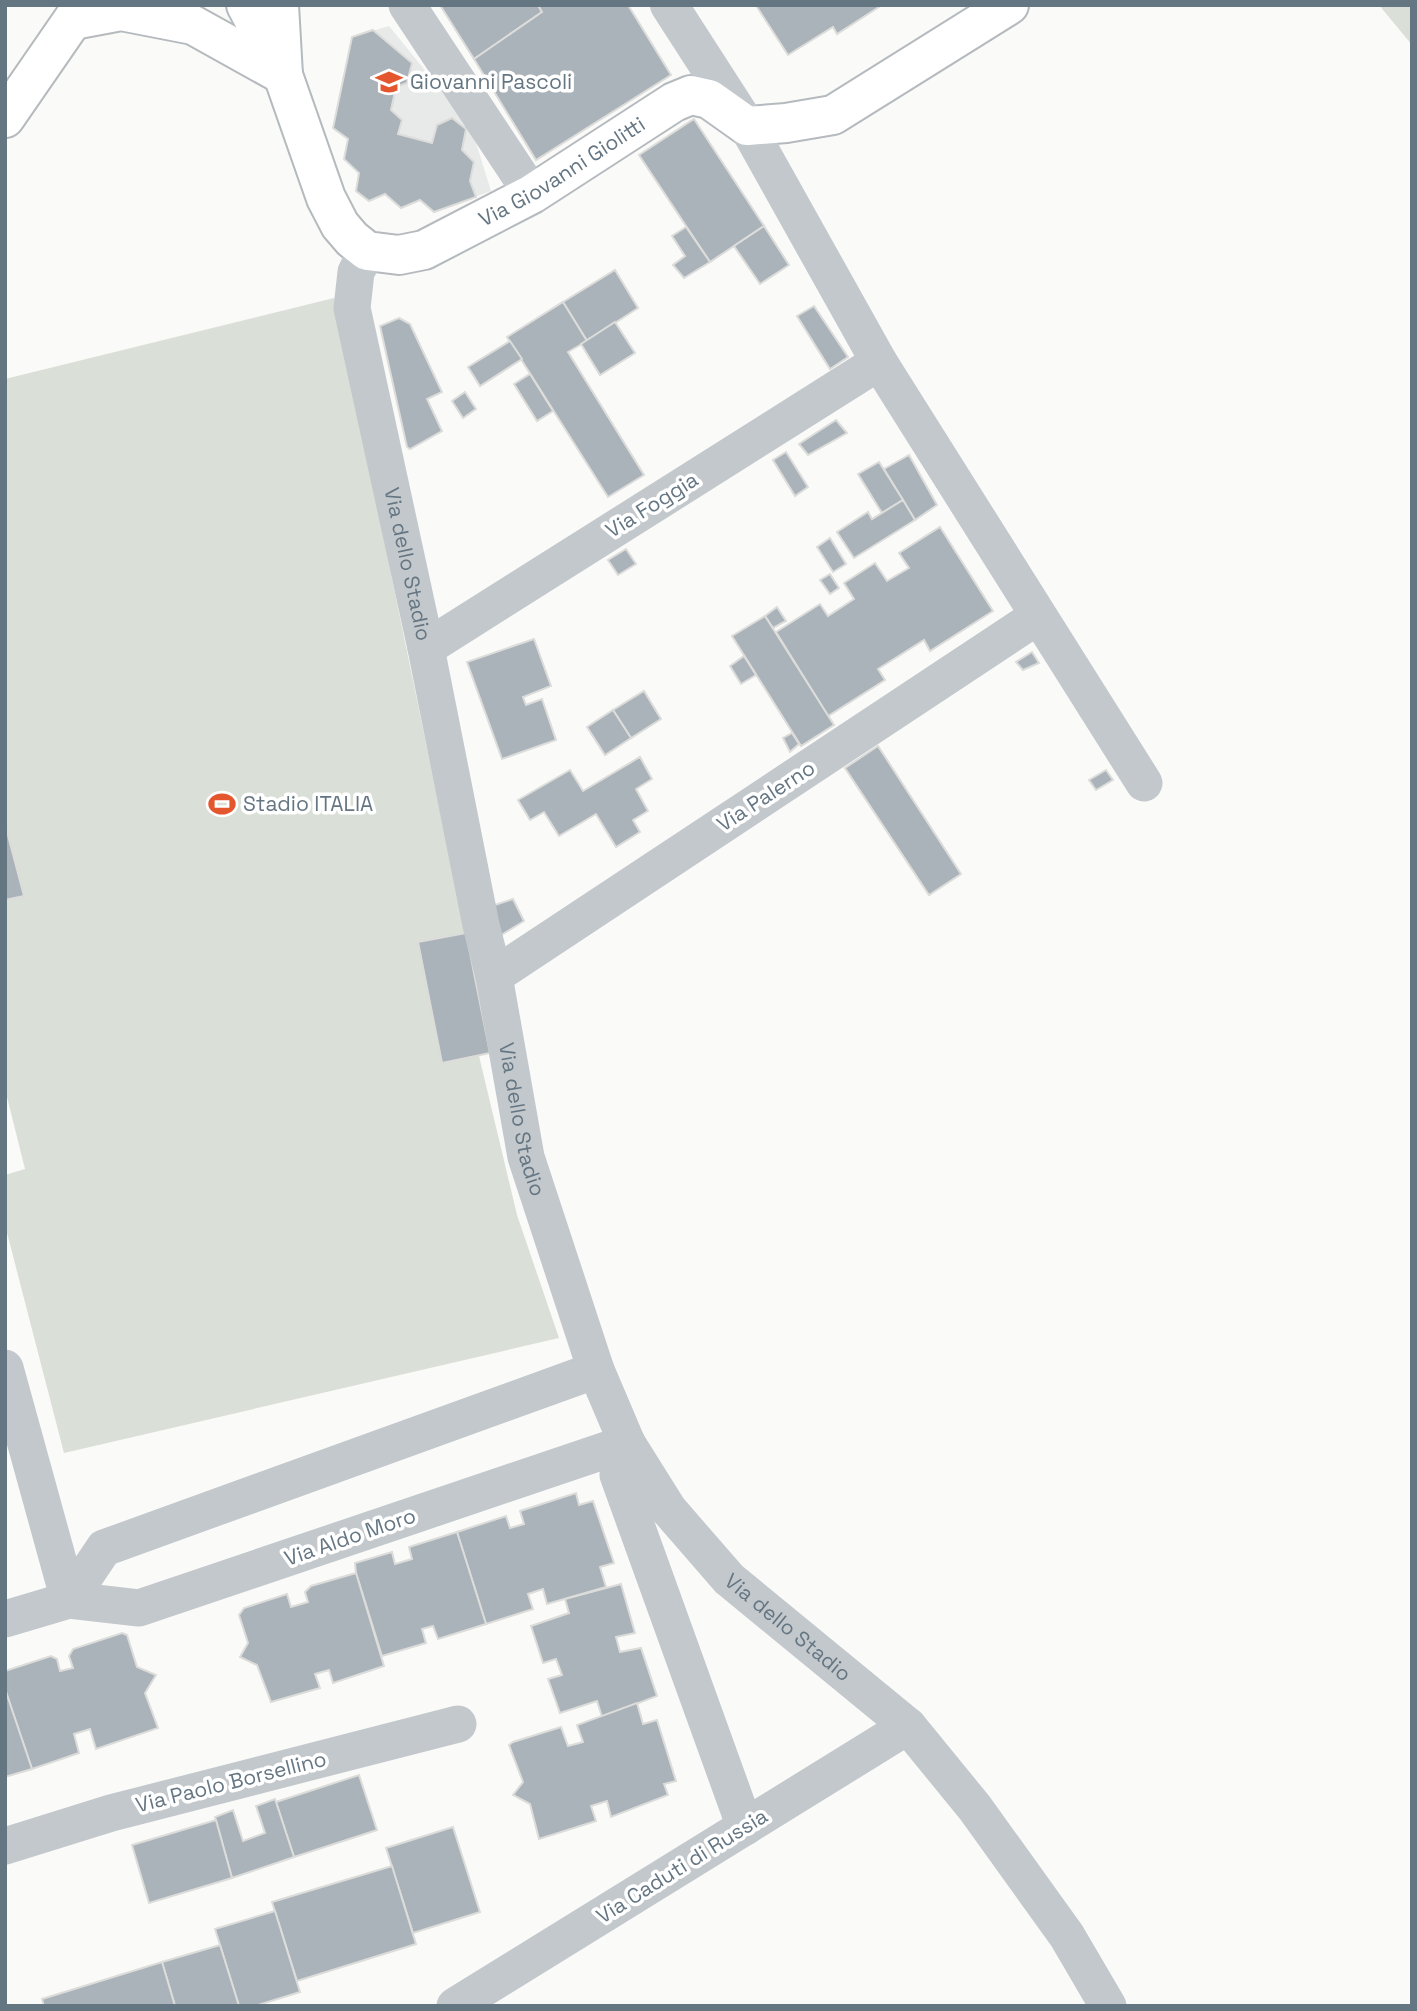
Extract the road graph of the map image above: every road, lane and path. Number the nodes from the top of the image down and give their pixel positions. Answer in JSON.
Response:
{"nodes":[{"id":1,"x":246,"y":5,"type":"edge"},
{"id":2,"x":279,"y":5,"type":"edge"},
{"id":3,"x":407,"y":5,"type":"edge"},
{"id":4,"x":669,"y":5,"type":"edge"},
{"id":5,"x":1009,"y":5,"type":"edge"},
{"id":6,"x":78,"y":13,"type":"edge"},
{"id":7,"x":283,"y":75,"type":"junction"},
{"id":8,"x":5,"y":118,"type":"edge"},
{"id":9,"x":747,"y":125,"type":"junction"},
{"id":10,"x":532,"y":194,"type":"junction"},
{"id":11,"x":367,"y":251,"type":"junction"},
{"id":12,"x":879,"y":362,"type":"junction"},
{"id":13,"x":1038,"y":616,"type":"junction"},
{"id":14,"x":425,"y":648,"type":"junction"},
{"id":15,"x":1144,"y":783,"type":"dead end"},
{"id":16,"x":494,"y":976,"type":"junction"},
{"id":17,"x":5,"y":1368,"type":"edge"},
{"id":18,"x":596,"y":1370,"type":"junction"},
{"id":19,"x":627,"y":1443,"type":"junction"},
{"id":20,"x":69,"y":1600,"type":"junction"},
{"id":21,"x":5,"y":1619,"type":"edge"},
{"id":22,"x":458,"y":1724,"type":"dead end"},
{"id":23,"x":908,"y":1726,"type":"junction"},
{"id":24,"x":745,"y":1827,"type":"junction"},
{"id":25,"x":5,"y":1846,"type":"edge"},
{"id":26,"x":455,"y":2006,"type":"edge"},
{"id":27,"x":1108,"y":2006,"type":"edge"}],
"edges":[{"from":1,"to":7,"type":"main road"},
{"from":2,"to":7,"type":"main road"},
{"from":3,"to":10,"type":"street"},
{"from":4,"to":9,"type":"street"},
{"from":5,"to":9,"type":"main road"},
{"from":6,"to":7,"type":"main road"},
{"from":6,"to":8,"type":"main road"},
{"from":7,"to":11,"type":"main road"},
{"from":9,"to":10,"type":"main road","name":"Via Giovanni Giolitti"},
{"from":9,"to":12,"type":"street"},
{"from":10,"to":11,"type":"main road","name":"Via Giovanni Giolitti"},
{"from":11,"to":14,"type":"street","name":"Via dello Stadio"},
{"from":12,"to":13,"type":"street"},
{"from":12,"to":14,"type":"street","name":"Via Foggia"},
{"from":13,"to":15,"type":"street"},
{"from":13,"to":16,"type":"street","name":"Via Palerno"},
{"from":14,"to":16,"type":"street","name":"Via dello Stadio"},
{"from":16,"to":18,"type":"street","name":"Via dello Stadio"},
{"from":17,"to":20,"type":"street"},
{"from":18,"to":19,"type":"street","name":"Via dello Stadio"},
{"from":18,"to":20,"type":"street"},
{"from":19,"to":20,"type":"street","name":"Via Aldo Moro"},
{"from":19,"to":23,"type":"street","name":"Via dello Stadio"},
{"from":19,"to":24,"type":"street"},
{"from":20,"to":21,"type":"street","name":"Via Aldo Moro"},
{"from":22,"to":25,"type":"street","name":"Via Paolo Borsellino"},
{"from":23,"to":24,"type":"street","name":"Via Caduti di Russia"},
{"from":23,"to":27,"type":"street","name":"Via dello Stadio"},
{"from":24,"to":26,"type":"street","name":"Via Caduti di Russia"}]}
